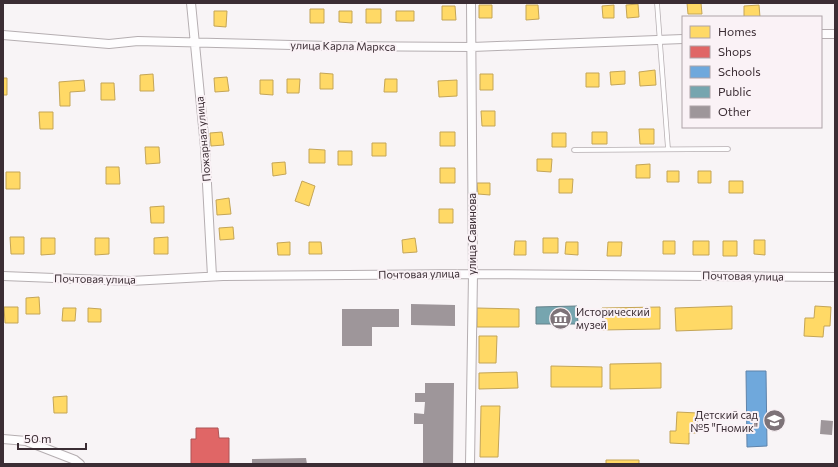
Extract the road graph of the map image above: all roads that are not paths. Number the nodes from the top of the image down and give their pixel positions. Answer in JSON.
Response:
{"nodes":[{"id":1,"x":191,"y":3,"type":"edge"},
{"id":2,"x":470,"y":3,"type":"edge"},
{"id":3,"x":657,"y":3,"type":"edge"},
{"id":4,"x":822,"y":34,"type":"edge"},
{"id":5,"x":835,"y":34,"type":"edge"},
{"id":6,"x":3,"y":35,"type":"edge"},
{"id":7,"x":682,"y":39,"type":"edge"},
{"id":8,"x":660,"y":40,"type":"junction"},
{"id":9,"x":195,"y":42,"type":"junction"},
{"id":10,"x":472,"y":47,"type":"junction"},
{"id":11,"x":668,"y":149,"type":"junction"},
{"id":12,"x":728,"y":149,"type":"dead end"},
{"id":13,"x":574,"y":150,"type":"dead end"},
{"id":14,"x":473,"y":274,"type":"junction"},
{"id":15,"x":3,"y":276,"type":"edge"},
{"id":16,"x":212,"y":276,"type":"junction"},
{"id":17,"x":835,"y":277,"type":"edge"},
{"id":18,"x":3,"y":439,"type":"edge"},
{"id":19,"x":80,"y":464,"type":"edge"},
{"id":20,"x":470,"y":464,"type":"edge"}],
"edges":[{"from":1,"to":9,"type":"street","name":"Пожарная улица"},
{"from":2,"to":10,"type":"street","name":"улица Савинова"},
{"from":3,"to":8,"type":"lane"},
{"from":4,"to":5,"type":"street"},
{"from":6,"to":9,"type":"street","name":"улица Карла Маркса"},
{"from":7,"to":8,"type":"street","name":"улица Карла Маркса"},
{"from":8,"to":10,"type":"street","name":"улица Карла Маркса"},
{"from":8,"to":11,"type":"lane"},
{"from":9,"to":10,"type":"street","name":"улица Карла Маркса"},
{"from":9,"to":16,"type":"street","name":"Пожарная улица"},
{"from":10,"to":14,"type":"street","name":"улица Савинова"},
{"from":11,"to":12,"type":"lane"},
{"from":11,"to":13,"type":"lane"},
{"from":14,"to":16,"type":"street","name":"Почтовая улица"},
{"from":14,"to":17,"type":"street","name":"Почтовая улица"},
{"from":14,"to":20,"type":"street","name":"улица Савинова"},
{"from":15,"to":16,"type":"street","name":"Почтовая улица"},
{"from":18,"to":19,"type":"street"}]}
